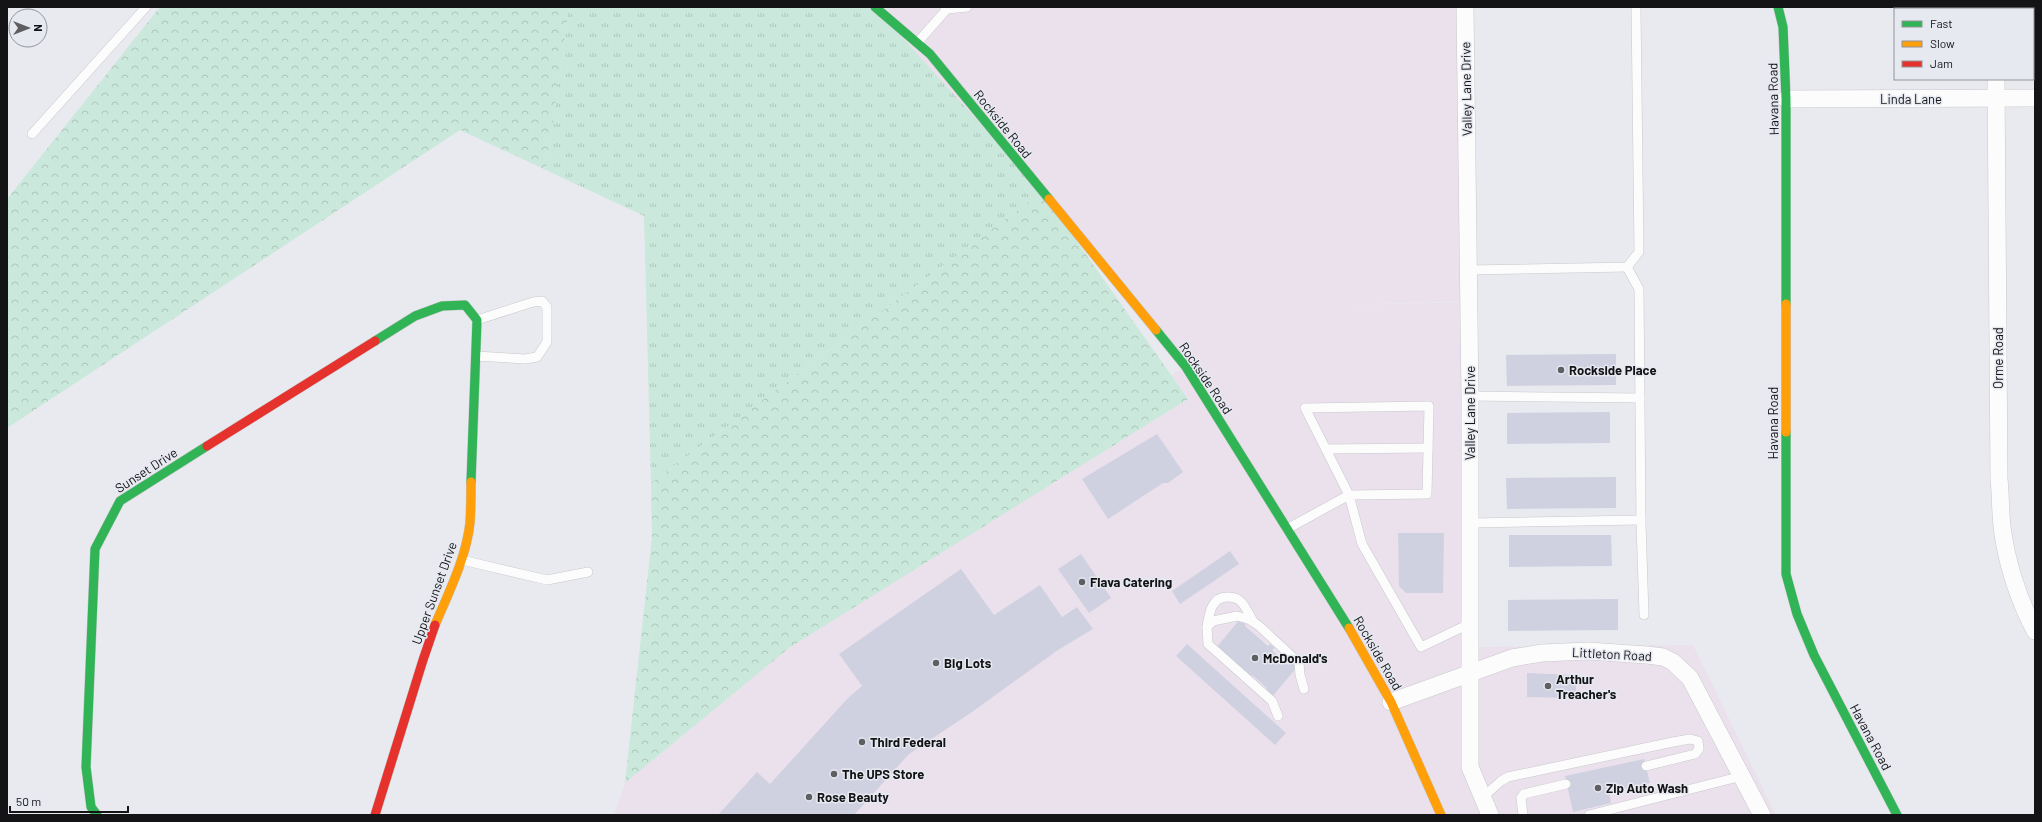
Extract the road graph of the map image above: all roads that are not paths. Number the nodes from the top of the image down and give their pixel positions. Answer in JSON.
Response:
{"nodes":[{"id":1,"x":146,"y":7,"type":"edge"},
{"id":2,"x":875,"y":7,"type":"edge"},
{"id":3,"x":967,"y":7,"type":"edge"},
{"id":4,"x":1465,"y":7,"type":"edge"},
{"id":5,"x":1636,"y":7,"type":"edge"},
{"id":6,"x":1778,"y":7,"type":"edge"},
{"id":7,"x":946,"y":8,"type":"edge"},
{"id":8,"x":917,"y":43,"type":"junction"},
{"id":9,"x":1996,"y":80,"type":"edge"},
{"id":10,"x":2035,"y":98,"type":"edge"},
{"id":11,"x":1786,"y":99,"type":"junction"},
{"id":12,"x":1996,"y":99,"type":"junction"},
{"id":13,"x":32,"y":134,"type":"dead end"},
{"id":14,"x":1627,"y":267,"type":"junction"},
{"id":15,"x":1469,"y":270,"type":"junction"},
{"id":16,"x":477,"y":320,"type":"junction"},
{"id":17,"x":476,"y":356,"type":"junction"},
{"id":18,"x":1470,"y":396,"type":"junction"},
{"id":19,"x":1640,"y":398,"type":"junction"},
{"id":20,"x":1428,"y":448,"type":"junction"},
{"id":21,"x":1326,"y":449,"type":"junction"},
{"id":22,"x":1349,"y":495,"type":"junction"},
{"id":23,"x":1641,"y":520,"type":"junction"},
{"id":24,"x":1471,"y":522,"type":"junction"},
{"id":25,"x":1287,"y":529,"type":"junction"},
{"id":26,"x":462,"y":560,"type":"junction"},
{"id":27,"x":588,"y":572,"type":"dead end"},
{"id":28,"x":1644,"y":615,"type":"dead end"},
{"id":29,"x":1254,"y":622,"type":"junction"},
{"id":30,"x":1471,"y":622,"type":"junction"},
{"id":31,"x":1207,"y":627,"type":"junction"},
{"id":32,"x":2035,"y":631,"type":"edge"},
{"id":33,"x":1471,"y":675,"type":"junction"},
{"id":34,"x":1304,"y":689,"type":"dead end"},
{"id":35,"x":1391,"y":702,"type":"junction"},
{"id":36,"x":1278,"y":716,"type":"dead end"},
{"id":37,"x":1646,"y":766,"type":"dead end"},
{"id":38,"x":1742,"y":776,"type":"junction"},
{"id":39,"x":1566,"y":784,"type":"dead end"},
{"id":40,"x":1482,"y":798,"type":"junction"},
{"id":41,"x":97,"y":815,"type":"edge"},
{"id":42,"x":375,"y":815,"type":"edge"},
{"id":43,"x":1441,"y":815,"type":"edge"},
{"id":44,"x":1490,"y":815,"type":"edge"},
{"id":45,"x":1523,"y":815,"type":"edge"},
{"id":46,"x":1589,"y":815,"type":"edge"},
{"id":47,"x":1762,"y":815,"type":"edge"},
{"id":48,"x":1897,"y":815,"type":"edge"}],
"edges":[{"from":1,"to":13,"type":"lane"},
{"from":2,"to":8,"type":"street","name":"Rockside Road"},
{"from":3,"to":7,"type":"lane"},
{"from":4,"to":15,"type":"street","name":"Valley Lane Drive"},
{"from":5,"to":14,"type":"lane"},
{"from":6,"to":11,"type":"street","name":"Havana Road"},
{"from":7,"to":8,"type":"lane"},
{"from":8,"to":25,"type":"street","name":"Rockside Road"},
{"from":9,"to":12,"type":"street","name":"Orme Road"},
{"from":10,"to":12,"type":"street","name":"Linda Lane"},
{"from":11,"to":12,"type":"street","name":"Linda Lane"},
{"from":11,"to":48,"type":"street","name":"Havana Road"},
{"from":12,"to":32,"type":"street","name":"Orme Road"},
{"from":14,"to":15,"type":"lane"},
{"from":14,"to":19,"type":"lane"},
{"from":15,"to":18,"type":"street","name":"Valley Lane Drive"},
{"from":16,"to":17,"type":"street","name":"Upper Sunset Drive"},
{"from":16,"to":17,"type":"lane"},
{"from":16,"to":41,"type":"street","name":"Sunset Drive"},
{"from":17,"to":26,"type":"street","name":"Upper Sunset Drive"},
{"from":18,"to":19,"type":"lane"},
{"from":18,"to":24,"type":"street","name":"Valley Lane Drive"},
{"from":19,"to":23,"type":"lane"},
{"from":20,"to":21,"type":"lane"},
{"from":20,"to":21,"type":"lane"},
{"from":20,"to":22,"type":"lane"},
{"from":21,"to":22,"type":"lane"},
{"from":22,"to":25,"type":"lane"},
{"from":22,"to":30,"type":"lane"},
{"from":23,"to":24,"type":"lane"},
{"from":23,"to":28,"type":"lane"},
{"from":24,"to":30,"type":"street","name":"Valley Lane Drive"},
{"from":25,"to":35,"type":"street","name":"Rockside Road"},
{"from":26,"to":27,"type":"lane"},
{"from":26,"to":42,"type":"street","name":"Upper Sunset Drive"},
{"from":29,"to":31,"type":"lane"},
{"from":29,"to":31,"type":"lane"},
{"from":29,"to":34,"type":"lane"},
{"from":30,"to":33,"type":"street","name":"Valley Lane Drive"},
{"from":31,"to":36,"type":"lane"},
{"from":33,"to":35,"type":"street","name":"Littleton Road"},
{"from":33,"to":38,"type":"street","name":"Littleton Road"},
{"from":33,"to":40,"type":"street","name":"Valley Lane Drive"},
{"from":35,"to":43,"type":"street","name":"Rockside Road"},
{"from":37,"to":40,"type":"lane"},
{"from":38,"to":46,"type":"lane"},
{"from":38,"to":47,"type":"street","name":"Littleton Road"},
{"from":39,"to":45,"type":"lane"},
{"from":40,"to":44,"type":"street","name":"Valley Lane Drive"}]}
